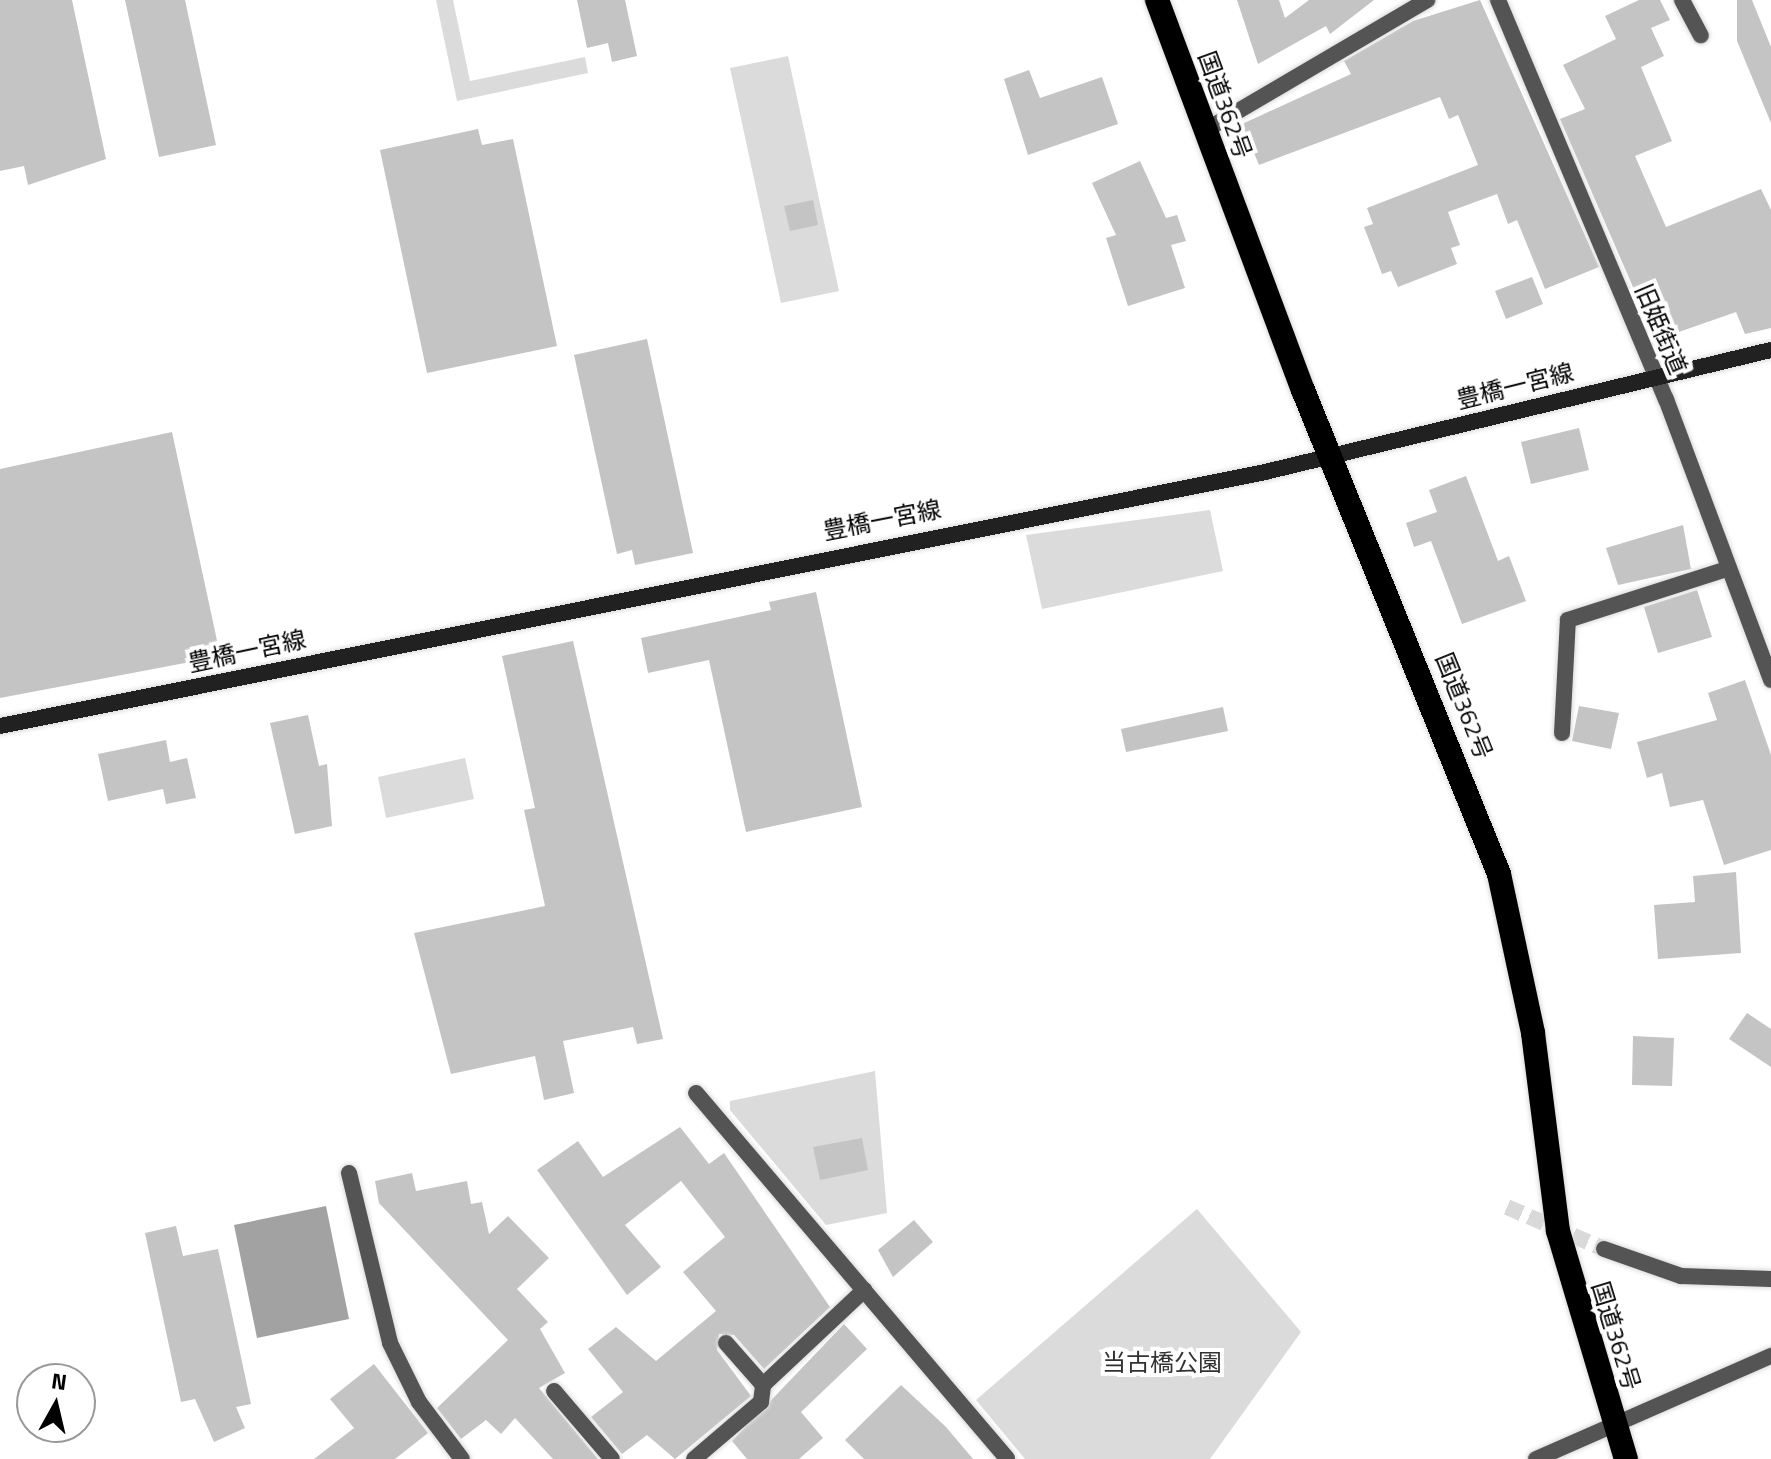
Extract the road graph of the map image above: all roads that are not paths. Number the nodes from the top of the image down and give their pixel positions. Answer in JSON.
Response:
{"nodes":[{"id":1,"x":1157,"y":0,"type":"edge"},
{"id":2,"x":1427,"y":0,"type":"edge"},
{"id":3,"x":1498,"y":0,"type":"edge"},
{"id":4,"x":1682,"y":0,"type":"edge"},
{"id":5,"x":1701,"y":35,"type":"dead end"},
{"id":6,"x":1204,"y":131,"type":"junction"},
{"id":7,"x":1771,"y":350,"type":"edge"},
{"id":8,"x":1652,"y":376,"type":"junction"},
{"id":9,"x":1331,"y":458,"type":"junction"},
{"id":10,"x":1727,"y":569,"type":"junction"},
{"id":11,"x":1771,"y":680,"type":"edge"},
{"id":12,"x":0,"y":726,"type":"edge"},
{"id":13,"x":1562,"y":733,"type":"dead end"},
{"id":14,"x":696,"y":1093,"type":"dead end"},
{"id":15,"x":349,"y":1173,"type":"dead end"},
{"id":16,"x":1604,"y":1249,"type":"tunnel mouth"},
{"id":17,"x":1771,"y":1279,"type":"edge"},
{"id":18,"x":864,"y":1290,"type":"junction"},
{"id":19,"x":726,"y":1343,"type":"dead end"},
{"id":20,"x":1771,"y":1356,"type":"edge"},
{"id":21,"x":763,"y":1385,"type":"junction"},
{"id":22,"x":554,"y":1391,"type":"dead end"},
{"id":23,"x":1612,"y":1421,"type":"junction"},
{"id":24,"x":1624,"y":1454,"type":"edge"},
{"id":25,"x":462,"y":1459,"type":"edge"},
{"id":26,"x":612,"y":1459,"type":"edge"},
{"id":27,"x":694,"y":1459,"type":"edge"},
{"id":28,"x":1007,"y":1459,"type":"edge"},
{"id":29,"x":1536,"y":1459,"type":"edge"}],
"edges":[{"from":1,"to":6,"type":"highway","name":"国道362号"},
{"from":2,"to":6,"type":"street"},
{"from":3,"to":8,"type":"street","name":"旧姫街道"},
{"from":4,"to":5,"type":"street"},
{"from":6,"to":9,"type":"highway","name":"国道362号"},
{"from":7,"to":8,"type":"main road","name":"豊橋一宮線"},
{"from":8,"to":9,"type":"main road","name":"豊橋一宮線"},
{"from":8,"to":10,"type":"street","name":"旧姫街道"},
{"from":9,"to":12,"type":"main road","name":"豊橋一宮線"},
{"from":9,"to":23,"type":"highway","name":"国道362号"},
{"from":10,"to":11,"type":"street","name":"旧姫街道"},
{"from":10,"to":13,"type":"street"},
{"from":14,"to":18,"type":"street"},
{"from":15,"to":25,"type":"street"},
{"from":16,"to":17,"type":"street"},
{"from":18,"to":21,"type":"street"},
{"from":18,"to":28,"type":"street"},
{"from":19,"to":21,"type":"street"},
{"from":20,"to":23,"type":"street"},
{"from":21,"to":27,"type":"street"},
{"from":22,"to":26,"type":"street"},
{"from":23,"to":24,"type":"highway","name":"国道362号"},
{"from":23,"to":29,"type":"street"}]}
